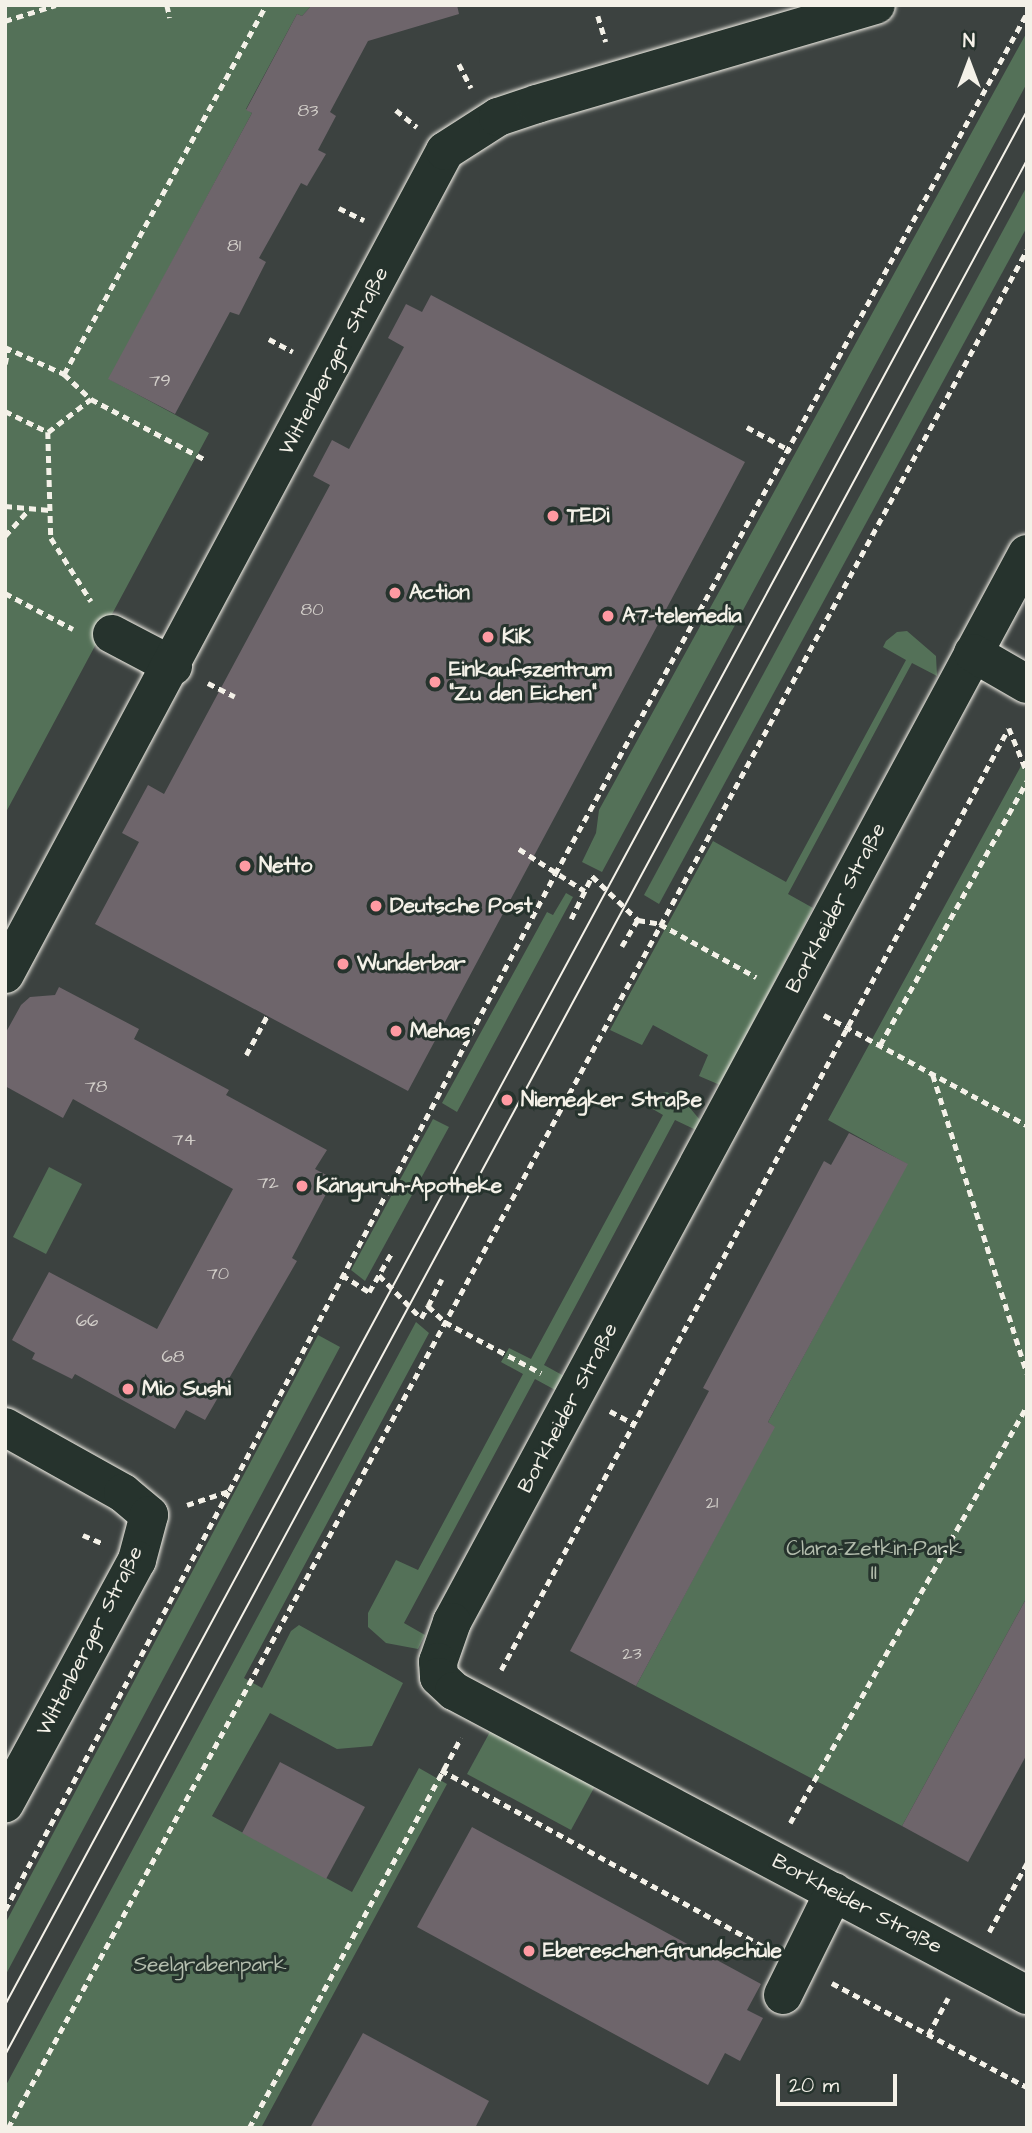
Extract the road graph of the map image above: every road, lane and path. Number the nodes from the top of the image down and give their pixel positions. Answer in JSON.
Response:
{"nodes":[{"id":1,"x":56,"y":5,"type":"edge"},
{"id":2,"x":167,"y":5,"type":"edge"},
{"id":3,"x":266,"y":5,"type":"edge"},
{"id":4,"x":876,"y":5,"type":"edge"},
{"id":5,"x":1027,"y":13,"type":"edge"},
{"id":6,"x":170,"y":18,"type":"dead end"},
{"id":7,"x":5,"y":21,"type":"edge"},
{"id":8,"x":1027,"y":250,"type":"edge"},
{"id":9,"x":6,"y":348,"type":"edge"},
{"id":10,"x":5,"y":364,"type":"edge"},
{"id":11,"x":64,"y":374,"type":"junction"},
{"id":12,"x":91,"y":399,"type":"junction"},
{"id":13,"x":5,"y":411,"type":"edge"},
{"id":14,"x":747,"y":426,"type":"dead end"},
{"id":15,"x":48,"y":432,"type":"junction"},
{"id":16,"x":791,"y":451,"type":"junction"},
{"id":17,"x":204,"y":459,"type":"dead end"},
{"id":18,"x":5,"y":506,"type":"edge"},
{"id":19,"x":30,"y":508,"type":"junction"},
{"id":20,"x":50,"y":510,"type":"junction"},
{"id":21,"x":5,"y":536,"type":"edge"},
{"id":22,"x":1027,"y":554,"type":"edge"},
{"id":23,"x":5,"y":593,"type":"edge"},
{"id":24,"x":13,"y":597,"type":"junction"},
{"id":25,"x":5,"y":603,"type":"edge"},
{"id":26,"x":112,"y":634,"type":"junction"},
{"id":27,"x":973,"y":653,"type":"junction"},
{"id":28,"x":173,"y":666,"type":"junction"},
{"id":29,"x":1021,"y":700,"type":"edge"},
{"id":30,"x":1008,"y":729,"type":"junction"},
{"id":31,"x":1027,"y":772,"type":"edge"},
{"id":32,"x":1027,"y":781,"type":"edge"},
{"id":33,"x":519,"y":849,"type":"dead end"},
{"id":34,"x":555,"y":874,"type":"junction"},
{"id":35,"x":585,"y":891,"type":"junction"},
{"id":36,"x":571,"y":919,"type":"dead end"},
{"id":37,"x":638,"y":920,"type":"junction"},
{"id":38,"x":660,"y":924,"type":"junction"},
{"id":39,"x":16,"y":929,"type":"edge"},
{"id":40,"x":622,"y":947,"type":"dead end"},
{"id":41,"x":5,"y":974,"type":"edge"},
{"id":42,"x":789,"y":995,"type":"junction"},
{"id":43,"x":267,"y":1016,"type":"dead end"},
{"id":44,"x":845,"y":1027,"type":"junction"},
{"id":45,"x":880,"y":1045,"type":"junction"},
{"id":46,"x":246,"y":1055,"type":"dead end"},
{"id":47,"x":932,"y":1074,"type":"junction"},
{"id":48,"x":1027,"y":1125,"type":"edge"},
{"id":49,"x":392,"y":1252,"type":"dead end"},
{"id":50,"x":342,"y":1275,"type":"junction"},
{"id":51,"x":379,"y":1275,"type":"junction"},
{"id":52,"x":442,"y":1279,"type":"dead end"},
{"id":53,"x":428,"y":1306,"type":"junction"},
{"id":54,"x":445,"y":1322,"type":"junction"},
{"id":55,"x":1027,"y":1374,"type":"edge"},
{"id":56,"x":1027,"y":1406,"type":"edge"},
{"id":57,"x":5,"y":1427,"type":"edge"},
{"id":58,"x":229,"y":1491,"type":"junction"},
{"id":59,"x":149,"y":1515,"type":"junction"},
{"id":60,"x":483,"y":1705,"type":"junction"},
{"id":61,"x":441,"y":1770,"type":"junction"},
{"id":62,"x":5,"y":1803,"type":"edge"},
{"id":63,"x":770,"y":1857,"type":"junction"},
{"id":64,"x":1027,"y":1863,"type":"edge"},
{"id":65,"x":834,"y":1892,"type":"junction"},
{"id":66,"x":5,"y":1910,"type":"edge"},
{"id":67,"x":982,"y":1945,"type":"dead end"},
{"id":68,"x":790,"y":1980,"type":"junction"},
{"id":69,"x":1027,"y":1995,"type":"edge"},
{"id":70,"x":1027,"y":2087,"type":"edge"},
{"id":71,"x":8,"y":2128,"type":"edge"},
{"id":72,"x":249,"y":2128,"type":"edge"}],
"edges":[{"from":1,"to":7,"type":"path"},
{"from":2,"to":6,"type":"path"},
{"from":3,"to":11,"type":"path"},
{"from":4,"to":28,"type":"street","name":"Wittenberger Straße"},
{"from":5,"to":16,"type":"path"},
{"from":8,"to":38,"type":"path"},
{"from":9,"to":10,"type":"path"},
{"from":9,"to":11,"type":"path"},
{"from":11,"to":12,"type":"path"},
{"from":12,"to":15,"type":"path"},
{"from":12,"to":17,"type":"path"},
{"from":13,"to":15,"type":"path"},
{"from":14,"to":16,"type":"path"},
{"from":15,"to":20,"type":"path"},
{"from":16,"to":34,"type":"path"},
{"from":18,"to":19,"type":"path"},
{"from":19,"to":20,"type":"path"},
{"from":19,"to":21,"type":"path"},
{"from":20,"to":26,"type":"path"},
{"from":22,"to":27,"type":"street","name":"Borkheider Straße"},
{"from":23,"to":24,"type":"path"},
{"from":24,"to":25,"type":"path"},
{"from":24,"to":26,"type":"path"},
{"from":26,"to":28,"type":"street"},
{"from":27,"to":29,"type":"street"},
{"from":27,"to":42,"type":"street","name":"Borkheider Straße"},
{"from":28,"to":39,"type":"street","name":"Wittenberger Straße"},
{"from":29,"to":30,"type":"path"},
{"from":30,"to":31,"type":"path"},
{"from":30,"to":44,"type":"path"},
{"from":32,"to":45,"type":"path"},
{"from":33,"to":34,"type":"path"},
{"from":34,"to":35,"type":"path"},
{"from":34,"to":50,"type":"path"},
{"from":35,"to":36,"type":"path"},
{"from":35,"to":37,"type":"path"},
{"from":37,"to":38,"type":"path"},
{"from":37,"to":40,"type":"path"},
{"from":38,"to":42,"type":"path"},
{"from":38,"to":54,"type":"path"},
{"from":39,"to":41,"type":"street","name":"Wittenberger Straße"},
{"from":42,"to":44,"type":"path"},
{"from":42,"to":60,"type":"street","name":"Borkheider Straße"},
{"from":43,"to":46,"type":"path"},
{"from":44,"to":45,"type":"path"},
{"from":44,"to":60,"type":"path"},
{"from":45,"to":47,"type":"path"},
{"from":47,"to":48,"type":"path"},
{"from":47,"to":55,"type":"path"},
{"from":49,"to":51,"type":"path"},
{"from":50,"to":51,"type":"path"},
{"from":50,"to":58,"type":"path"},
{"from":51,"to":53,"type":"path"},
{"from":52,"to":53,"type":"path"},
{"from":53,"to":54,"type":"path"},
{"from":54,"to":71,"type":"path"},
{"from":56,"to":63,"type":"path"},
{"from":57,"to":59,"type":"street"},
{"from":58,"to":59,"type":"path"},
{"from":58,"to":66,"type":"path"},
{"from":59,"to":62,"type":"street","name":"Wittenberger Straße"},
{"from":60,"to":61,"type":"path"},
{"from":60,"to":63,"type":"street","name":"Borkheider Straße"},
{"from":61,"to":68,"type":"path"},
{"from":61,"to":72,"type":"path"},
{"from":63,"to":65,"type":"street","name":"Borkheider Straße"},
{"from":64,"to":67,"type":"path"},
{"from":65,"to":68,"type":"street"},
{"from":65,"to":69,"type":"street","name":"Borkheider Straße"},
{"from":68,"to":70,"type":"path"}]}
